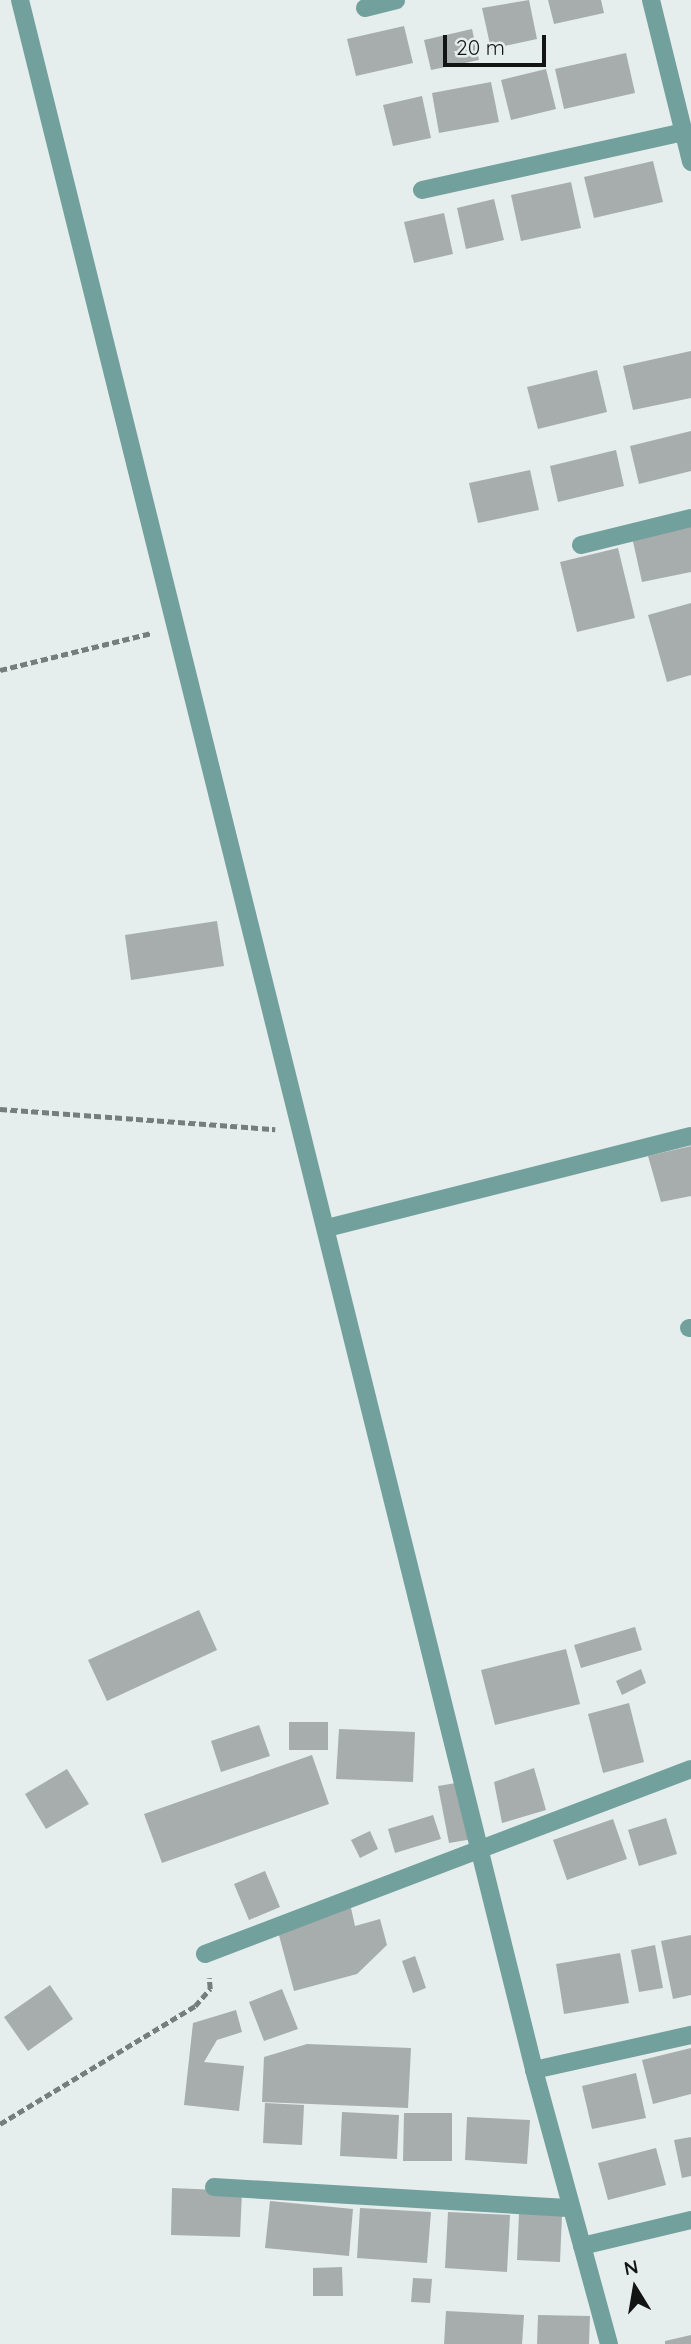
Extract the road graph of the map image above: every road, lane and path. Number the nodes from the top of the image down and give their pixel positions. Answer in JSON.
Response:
{"nodes":[{"id":1,"x":20,"y":0,"type":"edge"},
{"id":2,"x":396,"y":0,"type":"edge"},
{"id":3,"x":651,"y":0,"type":"edge"},
{"id":4,"x":365,"y":8,"type":"dead end"},
{"id":5,"x":684,"y":132,"type":"junction"},
{"id":6,"x":691,"y":162,"type":"edge"},
{"id":7,"x":422,"y":190,"type":"dead end"},
{"id":8,"x":691,"y":517,"type":"edge"},
{"id":9,"x":581,"y":545,"type":"dead end"},
{"id":10,"x":176,"y":628,"type":"junction"},
{"id":11,"x":0,"y":670,"type":"edge"},
{"id":12,"x":0,"y":1109,"type":"edge"},
{"id":13,"x":302,"y":1131,"type":"junction"},
{"id":14,"x":691,"y":1136,"type":"edge"},
{"id":15,"x":327,"y":1228,"type":"junction"},
{"id":16,"x":691,"y":1769,"type":"edge"},
{"id":17,"x":482,"y":1846,"type":"junction"},
{"id":18,"x":205,"y":1954,"type":"joint"},
{"id":19,"x":691,"y":2035,"type":"edge"},
{"id":20,"x":534,"y":2070,"type":"junction"},
{"id":21,"x":0,"y":2124,"type":"edge"},
{"id":22,"x":214,"y":2187,"type":"dead end"},
{"id":23,"x":571,"y":2208,"type":"junction"},
{"id":24,"x":691,"y":2221,"type":"edge"},
{"id":25,"x":582,"y":2246,"type":"junction"},
{"id":26,"x":609,"y":2344,"type":"edge"}],
"edges":[{"from":1,"to":10,"type":"street"},
{"from":2,"to":4,"type":"street"},
{"from":3,"to":5,"type":"street"},
{"from":5,"to":6,"type":"street"},
{"from":5,"to":7,"type":"street"},
{"from":8,"to":9,"type":"street"},
{"from":10,"to":11,"type":"path"},
{"from":10,"to":13,"type":"street"},
{"from":12,"to":13,"type":"path"},
{"from":13,"to":15,"type":"street"},
{"from":14,"to":15,"type":"street"},
{"from":15,"to":17,"type":"street"},
{"from":16,"to":17,"type":"street"},
{"from":17,"to":18,"type":"street"},
{"from":17,"to":20,"type":"street"},
{"from":18,"to":21,"type":"path"},
{"from":19,"to":20,"type":"street"},
{"from":20,"to":23,"type":"street"},
{"from":22,"to":23,"type":"street"},
{"from":23,"to":25,"type":"street"},
{"from":24,"to":25,"type":"street"},
{"from":25,"to":26,"type":"street"}]}
